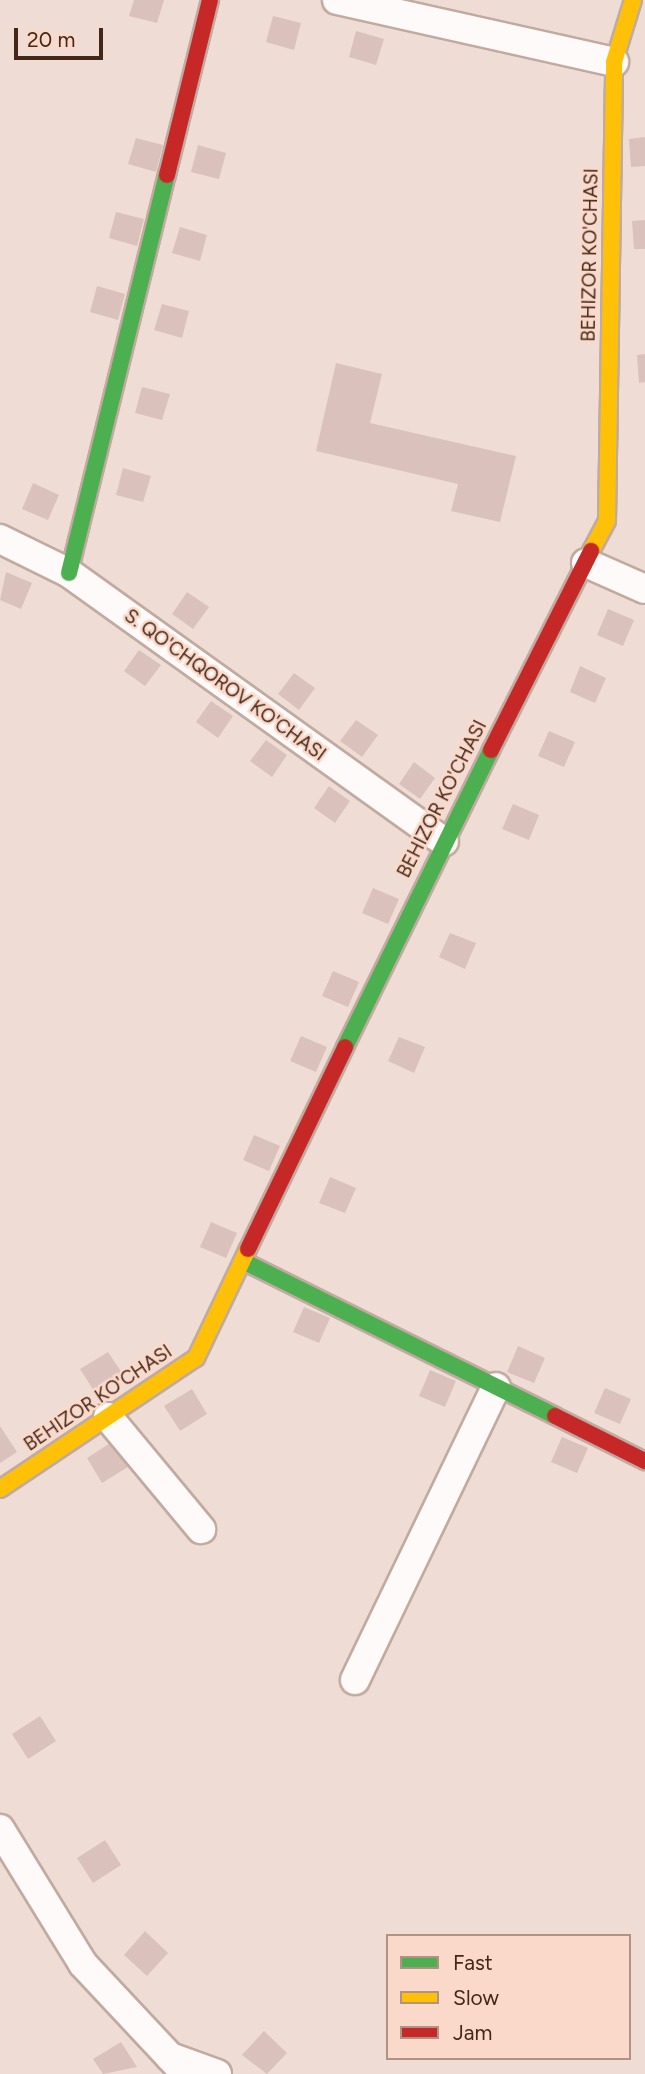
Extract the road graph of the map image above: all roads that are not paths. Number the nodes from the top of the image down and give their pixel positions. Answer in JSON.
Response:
{"nodes":[{"id":1,"x":210,"y":0,"type":"edge"},
{"id":2,"x":337,"y":0,"type":"edge"},
{"id":3,"x":633,"y":0,"type":"edge"},
{"id":4,"x":614,"y":62,"type":"junction"},
{"id":5,"x":0,"y":539,"type":"edge"},
{"id":6,"x":586,"y":563,"type":"junction"},
{"id":7,"x":69,"y":573,"type":"junction"},
{"id":8,"x":645,"y":589,"type":"edge"},
{"id":9,"x":444,"y":841,"type":"junction"},
{"id":10,"x":243,"y":1261,"type":"junction"},
{"id":11,"x":496,"y":1387,"type":"junction"},
{"id":12,"x":108,"y":1417,"type":"junction"},
{"id":13,"x":645,"y":1461,"type":"edge"},
{"id":14,"x":0,"y":1489,"type":"edge"},
{"id":15,"x":201,"y":1529,"type":"dead end"},
{"id":16,"x":355,"y":1680,"type":"dead end"},
{"id":17,"x":0,"y":1829,"type":"edge"},
{"id":18,"x":178,"y":2065,"type":"edge"},
{"id":19,"x":217,"y":2074,"type":"edge"}],
"edges":[{"from":1,"to":7,"type":"street"},
{"from":2,"to":4,"type":"street"},
{"from":3,"to":4,"type":"street","name":"BEHIZOR KO'CHASI"},
{"from":4,"to":6,"type":"street","name":"BEHIZOR KO'CHASI"},
{"from":5,"to":7,"type":"street","name":"S. QO'CHQOROV KO'CHASI"},
{"from":6,"to":8,"type":"street"},
{"from":6,"to":9,"type":"street","name":"BEHIZOR KO'CHASI"},
{"from":7,"to":9,"type":"street","name":"S. QO'CHQOROV KO'CHASI"},
{"from":9,"to":10,"type":"street","name":"BEHIZOR KO'CHASI"},
{"from":10,"to":11,"type":"street"},
{"from":10,"to":12,"type":"street","name":"BEHIZOR KO'CHASI"},
{"from":11,"to":13,"type":"street"},
{"from":11,"to":16,"type":"street"},
{"from":12,"to":14,"type":"street","name":"BEHIZOR KO'CHASI"},
{"from":12,"to":15,"type":"street"},
{"from":17,"to":18,"type":"street"},
{"from":18,"to":19,"type":"street"}]}
